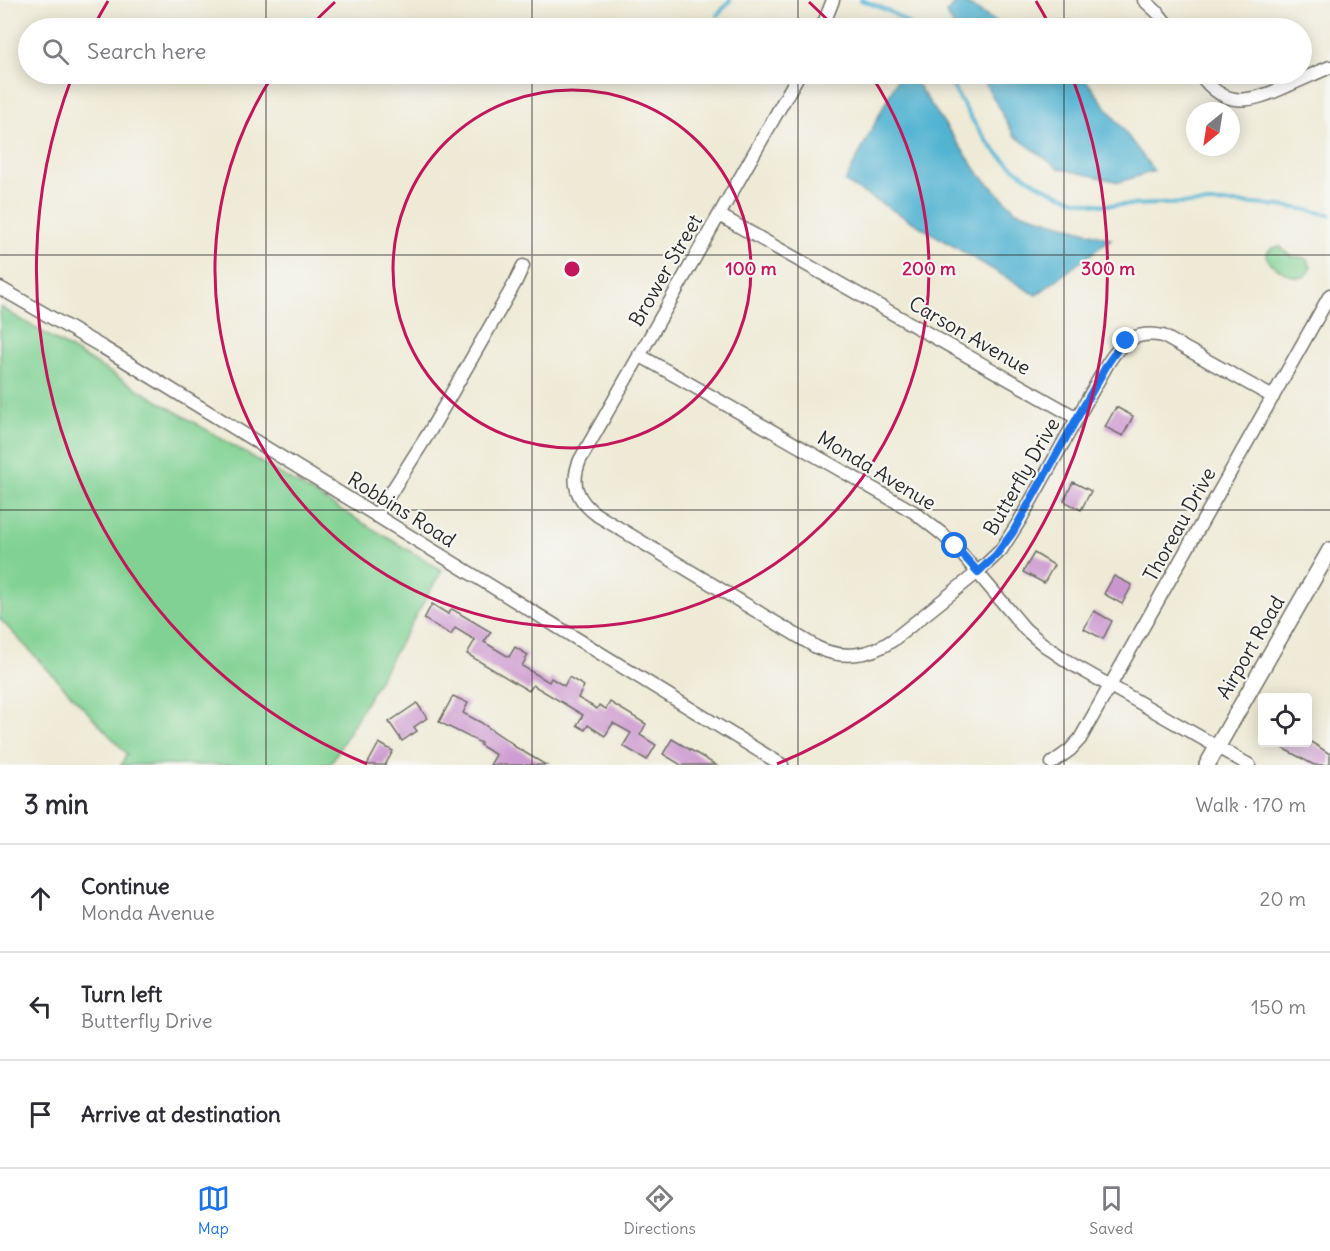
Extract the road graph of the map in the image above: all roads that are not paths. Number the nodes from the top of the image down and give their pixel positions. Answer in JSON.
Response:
{"nodes":[{"id":1,"x":833,"y":0,"type":"edge"},
{"id":2,"x":1144,"y":0,"type":"edge"},
{"id":3,"x":826,"y":18,"type":"edge"},
{"id":4,"x":1162,"y":18,"type":"edge"},
{"id":5,"x":1330,"y":67,"type":"edge"},
{"id":6,"x":1312,"y":75,"type":"edge"},
{"id":7,"x":792,"y":84,"type":"edge"},
{"id":8,"x":1208,"y":84,"type":"edge"},
{"id":9,"x":1292,"y":84,"type":"edge"},
{"id":10,"x":719,"y":215,"type":"junction"},
{"id":11,"x":523,"y":266,"type":"dead end"},
{"id":12,"x":0,"y":288,"type":"edge"},
{"id":13,"x":1330,"y":295,"type":"edge"},
{"id":14,"x":639,"y":355,"type":"junction"},
{"id":15,"x":1273,"y":397,"type":"junction"},
{"id":16,"x":1077,"y":418,"type":"junction"},
{"id":17,"x":576,"y":489,"type":"joint"},
{"id":18,"x":376,"y":516,"type":"junction"},
{"id":19,"x":1330,"y":550,"type":"edge"},
{"id":20,"x":978,"y":572,"type":"junction"},
{"id":21,"x":1110,"y":686,"type":"junction"},
{"id":22,"x":1217,"y":747,"type":"junction"},
{"id":23,"x":1052,"y":763,"type":"dead end"},
{"id":24,"x":782,"y":765,"type":"edge"},
{"id":25,"x":1207,"y":765,"type":"edge"},
{"id":26,"x":1249,"y":765,"type":"edge"}],
"edges":[{"from":1,"to":3,"type":"street"},
{"from":2,"to":4,"type":"street"},
{"from":5,"to":6,"type":"street"},
{"from":7,"to":10,"type":"street","name":"Brower Street"},
{"from":8,"to":9,"type":"street"},
{"from":10,"to":14,"type":"street","name":"Brower Street"},
{"from":10,"to":16,"type":"street","name":"Carson Avenue"},
{"from":11,"to":18,"type":"street"},
{"from":12,"to":18,"type":"street","name":"Robbins Road"},
{"from":13,"to":15,"type":"street","name":"Thoreau Drive"},
{"from":14,"to":17,"type":"street","name":"Brower Street"},
{"from":14,"to":20,"type":"street","name":"Monda Avenue"},
{"from":15,"to":16,"type":"street","name":"Butterfly Drive"},
{"from":15,"to":21,"type":"street","name":"Thoreau Drive"},
{"from":16,"to":20,"type":"street","name":"Butterfly Drive"},
{"from":17,"to":20,"type":"street","name":"Butterfly Drive"},
{"from":18,"to":24,"type":"street","name":"Robbins Road"},
{"from":19,"to":22,"type":"main road","name":"Airport Road"},
{"from":20,"to":21,"type":"street","name":"Monda Avenue"},
{"from":21,"to":22,"type":"street","name":"Monda Avenue"},
{"from":21,"to":23,"type":"street","name":"Thoreau Drive"},
{"from":22,"to":25,"type":"main road","name":"Airport Road"},
{"from":22,"to":26,"type":"street","name":"Monda Avenue"}]}
